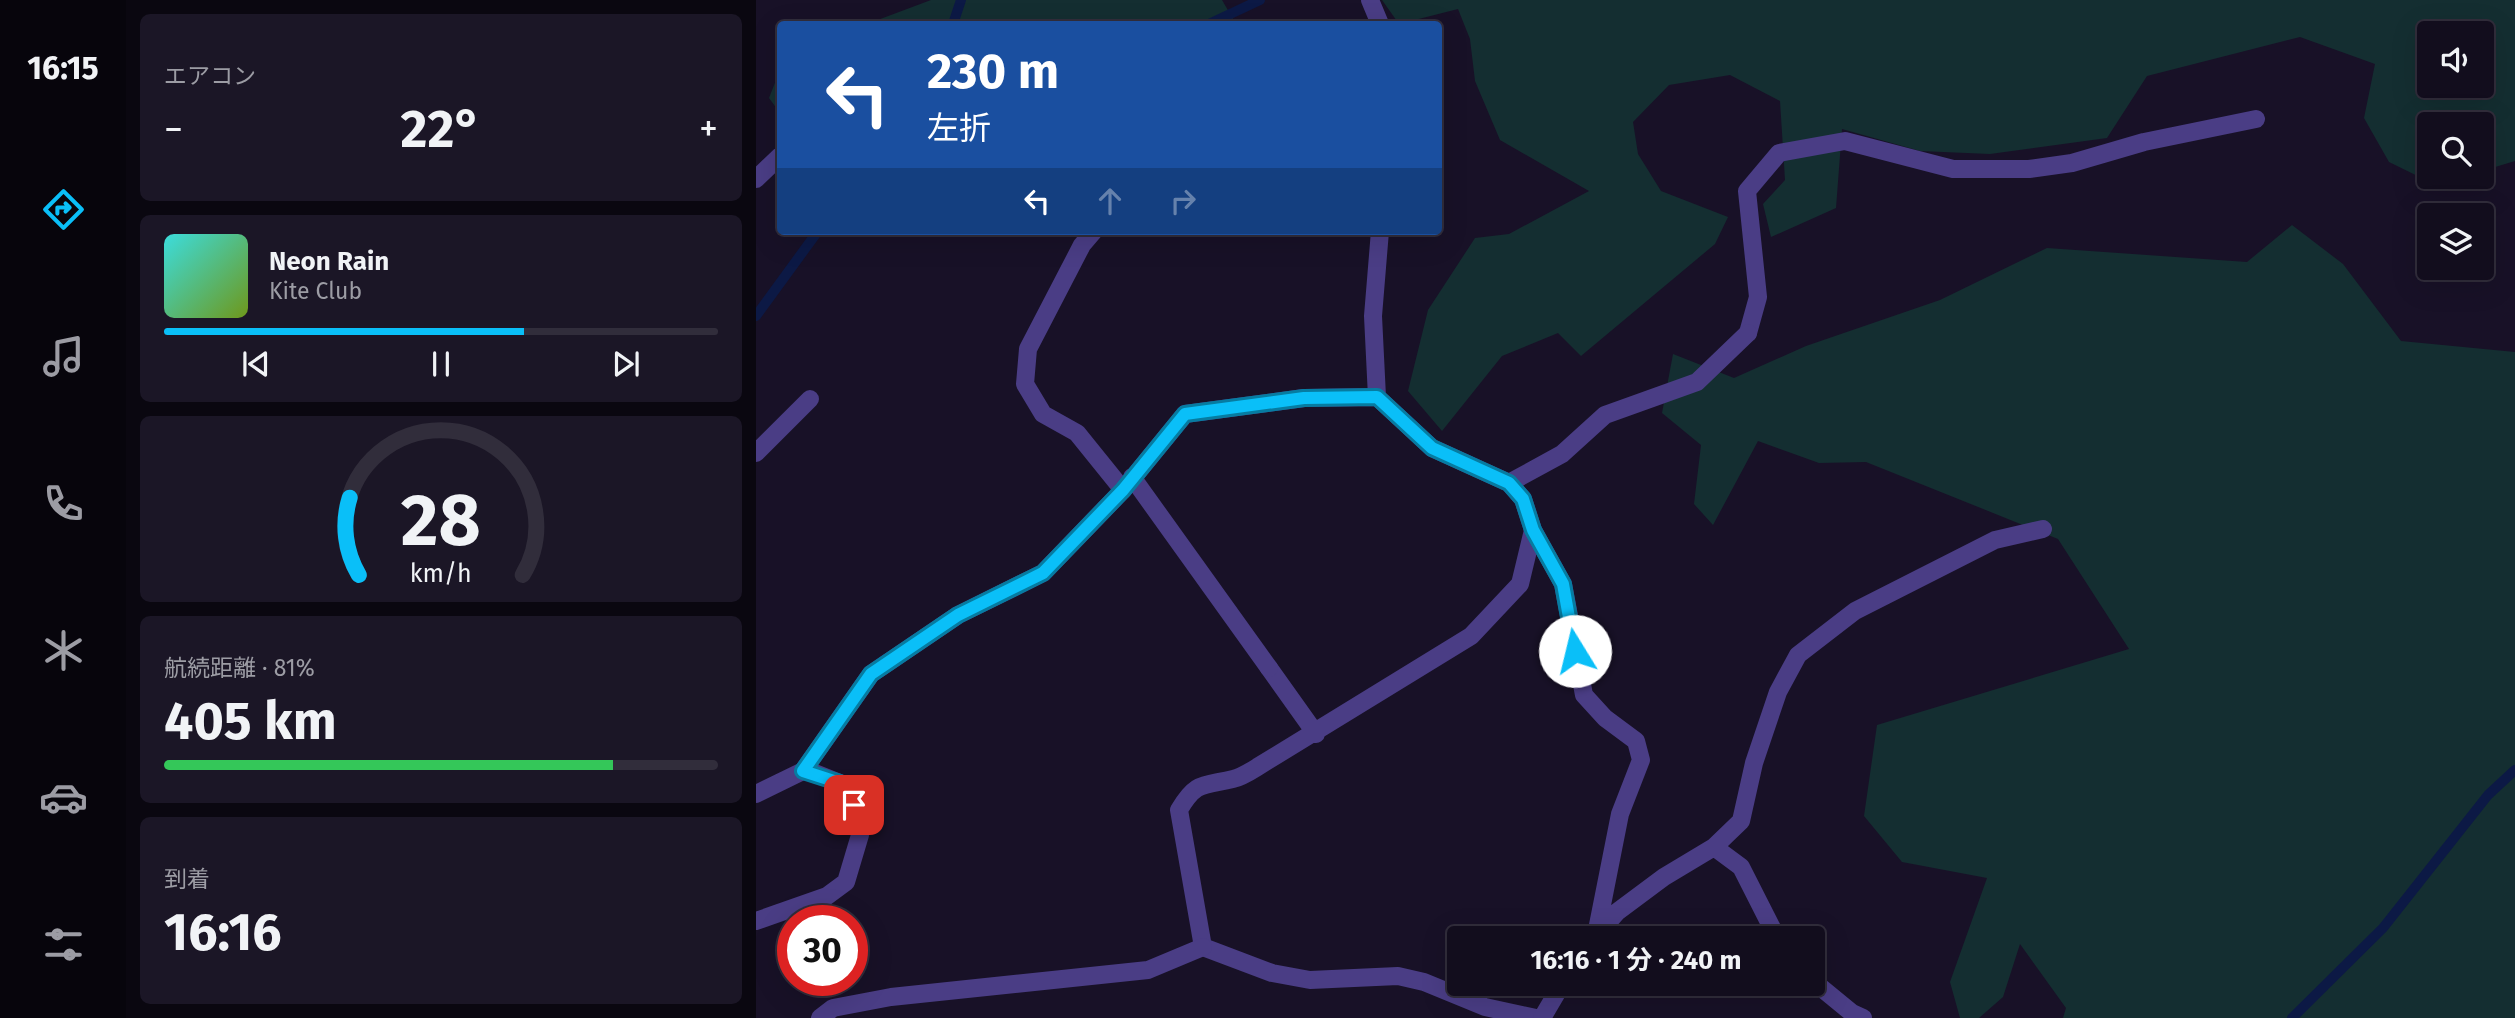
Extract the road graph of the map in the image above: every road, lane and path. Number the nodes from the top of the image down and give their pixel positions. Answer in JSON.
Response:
{"nodes":[{"id":1,"x":1370,"y":0,"type":"edge"},
{"id":2,"x":1379,"y":21,"type":"edge"},
{"id":3,"x":2256,"y":119,"type":"dead end"},
{"id":4,"x":777,"y":159,"type":"edge"},
{"id":5,"x":756,"y":179,"type":"edge"},
{"id":6,"x":1091,"y":235,"type":"edge"},
{"id":7,"x":1380,"y":235,"type":"edge"},
{"id":8,"x":1377,"y":397,"type":"junction"},
{"id":9,"x":810,"y":399,"type":"dead end"},
{"id":10,"x":756,"y":453,"type":"edge"},
{"id":11,"x":1509,"y":483,"type":"junction"},
{"id":12,"x":1128,"y":484,"type":"junction"},
{"id":13,"x":2043,"y":529,"type":"dead end"},
{"id":14,"x":1533,"y":530,"type":"junction"},
{"id":15,"x":1316,"y":734,"type":"junction"},
{"id":16,"x":803,"y":771,"type":"junction"},
{"id":17,"x":756,"y":794,"type":"edge"},
{"id":18,"x":1714,"y":847,"type":"junction"},
{"id":19,"x":756,"y":921,"type":"edge"},
{"id":20,"x":1597,"y":926,"type":"edge"},
{"id":21,"x":1605,"y":926,"type":"edge"},
{"id":22,"x":1771,"y":926,"type":"edge"},
{"id":23,"x":1203,"y":947,"type":"junction"},
{"id":24,"x":1825,"y":991,"type":"edge"},
{"id":25,"x":1555,"y":996,"type":"edge"},
{"id":26,"x":820,"y":1018,"type":"edge"},
{"id":27,"x":1536,"y":1018,"type":"edge"},
{"id":28,"x":1542,"y":1018,"type":"edge"},
{"id":29,"x":1863,"y":1018,"type":"edge"}],
"edges":[{"from":1,"to":2,"type":"street"},
{"from":3,"to":11,"type":"street"},
{"from":4,"to":5,"type":"street"},
{"from":6,"to":12,"type":"street"},
{"from":7,"to":8,"type":"street"},
{"from":8,"to":11,"type":"street"},
{"from":8,"to":12,"type":"street"},
{"from":9,"to":10,"type":"street"},
{"from":11,"to":14,"type":"street"},
{"from":12,"to":15,"type":"street"},
{"from":12,"to":16,"type":"street"},
{"from":13,"to":18,"type":"street"},
{"from":14,"to":15,"type":"street"},
{"from":14,"to":20,"type":"street"},
{"from":15,"to":23,"type":"street"},
{"from":16,"to":17,"type":"street"},
{"from":16,"to":19,"type":"street"},
{"from":18,"to":21,"type":"street"},
{"from":18,"to":22,"type":"street"},
{"from":23,"to":26,"type":"street"},
{"from":23,"to":27,"type":"street"},
{"from":24,"to":29,"type":"street"},
{"from":25,"to":28,"type":"street"}]}
